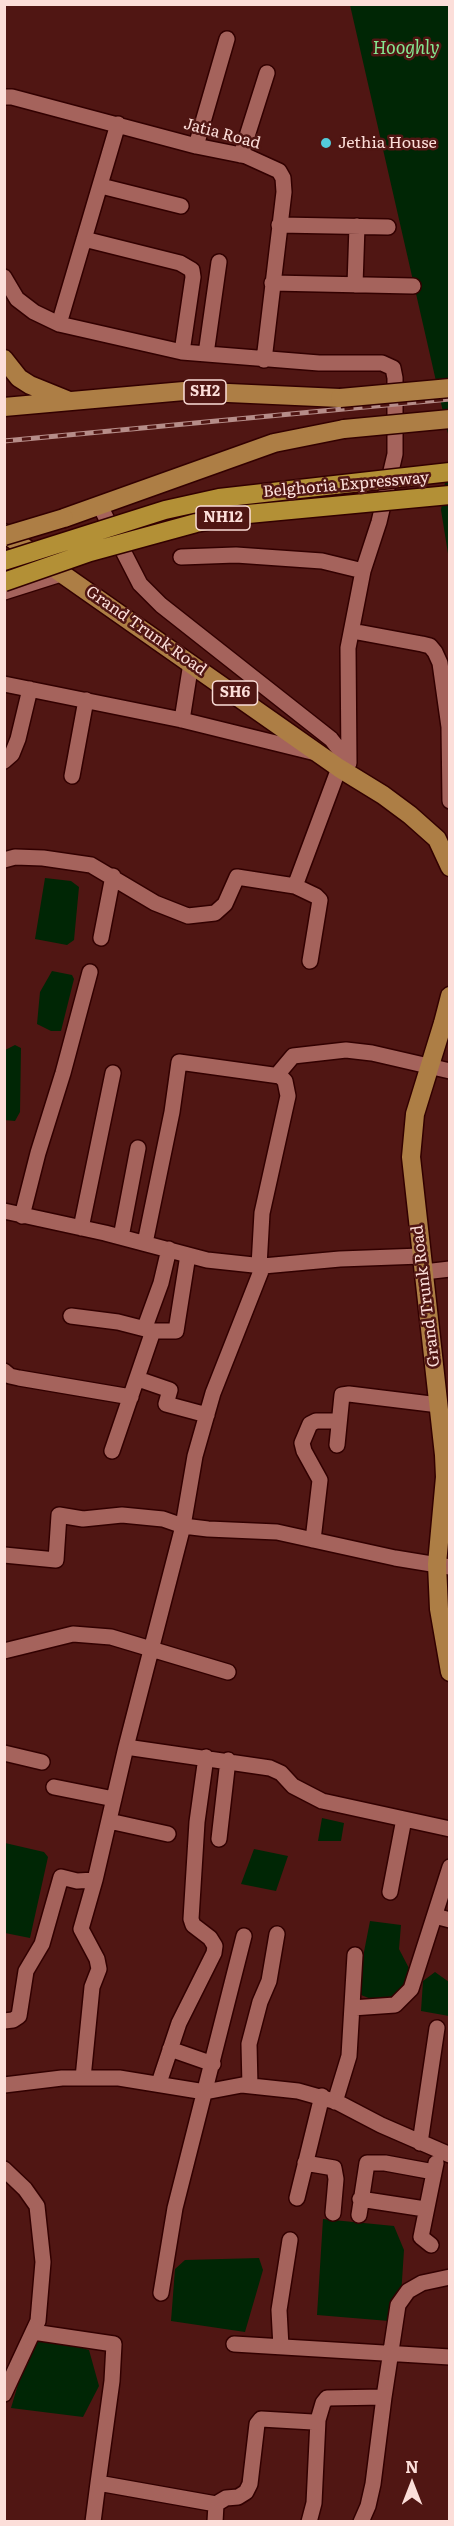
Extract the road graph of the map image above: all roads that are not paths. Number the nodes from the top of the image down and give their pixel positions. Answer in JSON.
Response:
{"nodes":[{"id":1,"x":227,"y":39,"type":"dead end"},
{"id":2,"x":267,"y":73,"type":"dead end"},
{"id":3,"x":4,"y":97,"type":"edge"},
{"id":4,"x":118,"y":124,"type":"junction"},
{"id":5,"x":196,"y":146,"type":"junction"},
{"id":6,"x":241,"y":155,"type":"junction"},
{"id":7,"x":101,"y":186,"type":"junction"},
{"id":8,"x":181,"y":206,"type":"dead end"},
{"id":9,"x":279,"y":225,"type":"junction"},
{"id":10,"x":357,"y":226,"type":"junction"},
{"id":11,"x":388,"y":226,"type":"dead end"},
{"id":12,"x":84,"y":239,"type":"junction"},
{"id":13,"x":219,"y":262,"type":"dead end"},
{"id":14,"x":4,"y":277,"type":"edge"},
{"id":15,"x":272,"y":283,"type":"junction"},
{"id":16,"x":355,"y":285,"type":"junction"},
{"id":17,"x":413,"y":286,"type":"dead end"},
{"id":18,"x":59,"y":324,"type":"junction"},
{"id":19,"x":182,"y":352,"type":"junction"},
{"id":20,"x":206,"y":354,"type":"junction"},
{"id":21,"x":4,"y":359,"type":"edge"},
{"id":22,"x":264,"y":360,"type":"junction"},
{"id":23,"x":450,"y":388,"type":"edge"},
{"id":24,"x":71,"y":402,"type":"junction"},
{"id":25,"x":14,"y":406,"type":"edge"},
{"id":26,"x":450,"y":419,"type":"edge"},
{"id":27,"x":450,"y":472,"type":"edge"},
{"id":28,"x":450,"y":495,"type":"edge"},
{"id":29,"x":100,"y":506,"type":"junction"},
{"id":30,"x":8,"y":540,"type":"edge"},
{"id":31,"x":181,"y":557,"type":"dead end"},
{"id":32,"x":4,"y":561,"type":"edge"},
{"id":33,"x":363,"y":571,"type":"junction"},
{"id":34,"x":64,"y":573,"type":"junction"},
{"id":35,"x":4,"y":582,"type":"edge"},
{"id":36,"x":4,"y":592,"type":"edge"},
{"id":37,"x":352,"y":632,"type":"junction"},
{"id":38,"x":191,"y":663,"type":"junction"},
{"id":39,"x":4,"y":684,"type":"edge"},
{"id":40,"x":30,"y":688,"type":"junction"},
{"id":41,"x":86,"y":700,"type":"junction"},
{"id":42,"x":182,"y":720,"type":"junction"},
{"id":43,"x":318,"y":753,"type":"junction"},
{"id":44,"x":4,"y":761,"type":"edge"},
{"id":45,"x":348,"y":769,"type":"junction"},
{"id":46,"x":72,"y":776,"type":"dead end"},
{"id":47,"x":450,"y":801,"type":"edge"},
{"id":48,"x":4,"y":860,"type":"edge"},
{"id":49,"x":450,"y":867,"type":"edge"},
{"id":50,"x":113,"y":876,"type":"junction"},
{"id":51,"x":295,"y":886,"type":"junction"},
{"id":52,"x":101,"y":938,"type":"dead end"},
{"id":53,"x":310,"y":961,"type":"dead end"},
{"id":54,"x":90,"y":972,"type":"dead end"},
{"id":55,"x":450,"y":996,"type":"edge"},
{"id":56,"x":428,"y":1067,"type":"junction"},
{"id":57,"x":450,"y":1071,"type":"edge"},
{"id":58,"x":113,"y":1073,"type":"dead end"},
{"id":59,"x":277,"y":1075,"type":"junction"},
{"id":60,"x":138,"y":1148,"type":"dead end"},
{"id":61,"x":4,"y":1211,"type":"edge"},
{"id":62,"x":22,"y":1216,"type":"junction"},
{"id":63,"x":81,"y":1228,"type":"junction"},
{"id":64,"x":121,"y":1237,"type":"junction"},
{"id":65,"x":145,"y":1243,"type":"junction"},
{"id":66,"x":169,"y":1249,"type":"junction"},
{"id":67,"x":188,"y":1255,"type":"junction"},
{"id":68,"x":422,"y":1264,"type":"junction"},
{"id":69,"x":261,"y":1266,"type":"junction"},
{"id":70,"x":450,"y":1269,"type":"edge"},
{"id":71,"x":71,"y":1316,"type":"dead end"},
{"id":72,"x":149,"y":1329,"type":"junction"},
{"id":73,"x":4,"y":1371,"type":"edge"},
{"id":74,"x":138,"y":1379,"type":"junction"},
{"id":75,"x":131,"y":1397,"type":"junction"},
{"id":76,"x":439,"y":1405,"type":"junction"},
{"id":77,"x":207,"y":1415,"type":"junction"},
{"id":78,"x":338,"y":1421,"type":"junction"},
{"id":79,"x":337,"y":1445,"type":"dead end"},
{"id":80,"x":112,"y":1451,"type":"dead end"},
{"id":81,"x":183,"y":1526,"type":"junction"},
{"id":82,"x":313,"y":1540,"type":"junction"},
{"id":83,"x":4,"y":1555,"type":"edge"},
{"id":84,"x":443,"y":1565,"type":"edge"},
{"id":85,"x":4,"y":1651,"type":"edge"},
{"id":86,"x":153,"y":1651,"type":"junction"},
{"id":87,"x":228,"y":1672,"type":"dead end"},
{"id":88,"x":450,"y":1672,"type":"edge"},
{"id":89,"x":126,"y":1747,"type":"junction"},
{"id":90,"x":4,"y":1753,"type":"edge"},
{"id":91,"x":206,"y":1757,"type":"junction"},
{"id":92,"x":228,"y":1760,"type":"junction"},
{"id":93,"x":42,"y":1762,"type":"dead end"},
{"id":94,"x":54,"y":1787,"type":"dead end"},
{"id":95,"x":114,"y":1799,"type":"junction"},
{"id":96,"x":404,"y":1819,"type":"junction"},
{"id":97,"x":109,"y":1821,"type":"junction"},
{"id":98,"x":450,"y":1829,"type":"edge"},
{"id":99,"x":168,"y":1834,"type":"dead end"},
{"id":100,"x":219,"y":1839,"type":"dead end"},
{"id":101,"x":450,"y":1867,"type":"edge"},
{"id":102,"x":95,"y":1880,"type":"junction"},
{"id":103,"x":390,"y":1892,"type":"dead end"},
{"id":104,"x":442,"y":1918,"type":"edge"},
{"id":105,"x":277,"y":1934,"type":"dead end"},
{"id":106,"x":244,"y":1936,"type":"dead end"},
{"id":107,"x":355,"y":1955,"type":"dead end"},
{"id":108,"x":352,"y":2008,"type":"junction"},
{"id":109,"x":4,"y":2021,"type":"edge"},
{"id":110,"x":437,"y":2028,"type":"dead end"},
{"id":111,"x":170,"y":2049,"type":"junction"},
{"id":112,"x":213,"y":2064,"type":"junction"},
{"id":113,"x":83,"y":2078,"type":"junction"},
{"id":114,"x":159,"y":2083,"type":"junction"},
{"id":115,"x":4,"y":2085,"type":"edge"},
{"id":116,"x":250,"y":2086,"type":"junction"},
{"id":117,"x":205,"y":2092,"type":"junction"},
{"id":118,"x":328,"y":2099,"type":"junction"},
{"id":119,"x":420,"y":2143,"type":"junction"},
{"id":120,"x":444,"y":2153,"type":"edge"},
{"id":121,"x":305,"y":2163,"type":"junction"},
{"id":122,"x":4,"y":2169,"type":"edge"},
{"id":123,"x":434,"y":2172,"type":"junction"},
{"id":124,"x":297,"y":2198,"type":"dead end"},
{"id":125,"x":360,"y":2199,"type":"junction"},
{"id":126,"x":425,"y":2209,"type":"junction"},
{"id":127,"x":333,"y":2213,"type":"dead end"},
{"id":128,"x":359,"y":2215,"type":"dead end"},
{"id":129,"x":290,"y":2241,"type":"dead end"},
{"id":130,"x":430,"y":2245,"type":"dead end"},
{"id":131,"x":450,"y":2277,"type":"edge"},
{"id":132,"x":161,"y":2293,"type":"dead end"},
{"id":133,"x":33,"y":2332,"type":"junction"},
{"id":134,"x":234,"y":2344,"type":"dead end"},
{"id":135,"x":280,"y":2347,"type":"junction"},
{"id":136,"x":390,"y":2354,"type":"junction"},
{"id":137,"x":450,"y":2356,"type":"edge"},
{"id":138,"x":4,"y":2394,"type":"edge"},
{"id":139,"x":384,"y":2397,"type":"junction"},
{"id":140,"x":318,"y":2420,"type":"junction"},
{"id":141,"x":98,"y":2483,"type":"junction"},
{"id":142,"x":216,"y":2504,"type":"junction"},
{"id":143,"x":93,"y":2522,"type":"edge"},
{"id":144,"x":215,"y":2522,"type":"edge"},
{"id":145,"x":309,"y":2522,"type":"edge"},
{"id":146,"x":361,"y":2522,"type":"edge"}],
"edges":[{"from":1,"to":5,"type":"street"},
{"from":2,"to":6,"type":"street"},
{"from":3,"to":4,"type":"street","name":"Jatia Road"},
{"from":4,"to":5,"type":"street","name":"Jatia Road"},
{"from":4,"to":7,"type":"street"},
{"from":5,"to":6,"type":"street","name":"Jatia Road"},
{"from":6,"to":9,"type":"street","name":"Jatia Road"},
{"from":7,"to":8,"type":"street"},
{"from":7,"to":12,"type":"street"},
{"from":9,"to":10,"type":"street"},
{"from":9,"to":15,"type":"street","name":"Jatia Road"},
{"from":10,"to":11,"type":"street"},
{"from":10,"to":16,"type":"street"},
{"from":12,"to":18,"type":"street"},
{"from":12,"to":19,"type":"street"},
{"from":13,"to":20,"type":"street"},
{"from":14,"to":18,"type":"street"},
{"from":15,"to":16,"type":"street"},
{"from":15,"to":22,"type":"street","name":"Jatia Road"},
{"from":16,"to":17,"type":"street"},
{"from":18,"to":19,"type":"street"},
{"from":19,"to":20,"type":"street"},
{"from":20,"to":22,"type":"street"},
{"from":21,"to":24,"type":"main road"},
{"from":22,"to":33,"type":"street"},
{"from":23,"to":24,"type":"main road","number":"SH2","bridge":true},
{"from":24,"to":25,"type":"main road"},
{"from":26,"to":29,"type":"main road","bridge":true},
{"from":27,"to":32,"type":"highway","name":"Belghoria Expressway","number":"NH12","bridge":true},
{"from":28,"to":35,"type":"highway","name":"Belghoria Expressway","number":"NH12","bridge":true},
{"from":29,"to":30,"type":"main road","bridge":true},
{"from":29,"to":45,"type":"street"},
{"from":30,"to":34,"type":"main road","name":"Grand Trunk Road","number":"SH6"},
{"from":31,"to":33,"type":"street"},
{"from":33,"to":37,"type":"street"},
{"from":34,"to":36,"type":"street"},
{"from":34,"to":38,"type":"main road","name":"Grand Trunk Road","number":"SH6"},
{"from":37,"to":45,"type":"street"},
{"from":37,"to":47,"type":"street"},
{"from":38,"to":42,"type":"street"},
{"from":38,"to":43,"type":"main road","name":"Grand Trunk Road","number":"SH6"},
{"from":39,"to":40,"type":"street"},
{"from":40,"to":41,"type":"street"},
{"from":40,"to":44,"type":"street"},
{"from":41,"to":42,"type":"street"},
{"from":41,"to":46,"type":"street"},
{"from":42,"to":43,"type":"street"},
{"from":43,"to":45,"type":"main road","name":"Grand Trunk Road","number":"SH6"},
{"from":45,"to":49,"type":"main road","name":"Grand Trunk Road","number":"SH6"},
{"from":45,"to":51,"type":"street"},
{"from":48,"to":50,"type":"street"},
{"from":50,"to":51,"type":"street"},
{"from":50,"to":52,"type":"street"},
{"from":51,"to":53,"type":"street"},
{"from":54,"to":62,"type":"street"},
{"from":55,"to":56,"type":"main road","name":"Grand Trunk Road"},
{"from":56,"to":57,"type":"street"},
{"from":56,"to":59,"type":"street"},
{"from":56,"to":68,"type":"main road","name":"Grand Trunk Road"},
{"from":58,"to":63,"type":"street"},
{"from":59,"to":65,"type":"street"},
{"from":59,"to":69,"type":"street"},
{"from":60,"to":64,"type":"street"},
{"from":61,"to":62,"type":"street"},
{"from":62,"to":63,"type":"street"},
{"from":63,"to":64,"type":"street"},
{"from":64,"to":65,"type":"street"},
{"from":65,"to":66,"type":"street"},
{"from":66,"to":67,"type":"street"},
{"from":66,"to":72,"type":"street"},
{"from":67,"to":69,"type":"street"},
{"from":67,"to":72,"type":"street"},
{"from":68,"to":69,"type":"street"},
{"from":68,"to":70,"type":"street"},
{"from":68,"to":76,"type":"main road","name":"Grand Trunk Road"},
{"from":69,"to":77,"type":"street"},
{"from":71,"to":72,"type":"street"},
{"from":72,"to":74,"type":"street"},
{"from":73,"to":75,"type":"street"},
{"from":74,"to":75,"type":"street"},
{"from":74,"to":77,"type":"street"},
{"from":75,"to":80,"type":"street"},
{"from":76,"to":78,"type":"street"},
{"from":76,"to":84,"type":"main road","name":"Grand Trunk Road"},
{"from":77,"to":81,"type":"street"},
{"from":78,"to":79,"type":"street"},
{"from":78,"to":82,"type":"street"},
{"from":81,"to":82,"type":"street"},
{"from":81,"to":83,"type":"street"},
{"from":81,"to":86,"type":"street"},
{"from":82,"to":84,"type":"street"},
{"from":84,"to":88,"type":"main road","name":"Grand Trunk Road"},
{"from":85,"to":86,"type":"street"},
{"from":86,"to":87,"type":"street"},
{"from":86,"to":89,"type":"street"},
{"from":89,"to":91,"type":"street"},
{"from":89,"to":95,"type":"street"},
{"from":90,"to":93,"type":"street"},
{"from":91,"to":92,"type":"street"},
{"from":91,"to":111,"type":"street"},
{"from":92,"to":96,"type":"street"},
{"from":92,"to":100,"type":"street"},
{"from":94,"to":95,"type":"street"},
{"from":95,"to":97,"type":"street"},
{"from":96,"to":98,"type":"street"},
{"from":96,"to":103,"type":"street"},
{"from":97,"to":99,"type":"street"},
{"from":97,"to":102,"type":"street"},
{"from":101,"to":104,"type":"street"},
{"from":102,"to":109,"type":"street"},
{"from":102,"to":113,"type":"street"},
{"from":104,"to":108,"type":"street"},
{"from":105,"to":116,"type":"street"},
{"from":106,"to":112,"type":"street"},
{"from":107,"to":108,"type":"street"},
{"from":108,"to":118,"type":"street"},
{"from":110,"to":119,"type":"street"},
{"from":111,"to":112,"type":"street"},
{"from":111,"to":114,"type":"street"},
{"from":112,"to":117,"type":"street"},
{"from":113,"to":114,"type":"street"},
{"from":113,"to":115,"type":"street"},
{"from":114,"to":117,"type":"street"},
{"from":116,"to":117,"type":"street"},
{"from":116,"to":118,"type":"street"},
{"from":117,"to":132,"type":"street"},
{"from":118,"to":119,"type":"street"},
{"from":118,"to":121,"type":"street"},
{"from":119,"to":120,"type":"street"},
{"from":120,"to":123,"type":"street"},
{"from":121,"to":124,"type":"street"},
{"from":121,"to":127,"type":"street"},
{"from":122,"to":133,"type":"street"},
{"from":123,"to":125,"type":"street"},
{"from":123,"to":126,"type":"street"},
{"from":125,"to":126,"type":"street"},
{"from":125,"to":128,"type":"street"},
{"from":126,"to":130,"type":"street"},
{"from":129,"to":135,"type":"street"},
{"from":131,"to":136,"type":"street"},
{"from":133,"to":138,"type":"street"},
{"from":133,"to":141,"type":"street"},
{"from":134,"to":135,"type":"street"},
{"from":135,"to":136,"type":"street"},
{"from":136,"to":137,"type":"street"},
{"from":136,"to":139,"type":"street"},
{"from":139,"to":140,"type":"street"},
{"from":139,"to":146,"type":"street"},
{"from":140,"to":142,"type":"street"},
{"from":140,"to":145,"type":"street"},
{"from":141,"to":142,"type":"street"},
{"from":141,"to":143,"type":"street"},
{"from":142,"to":144,"type":"street"}]}
